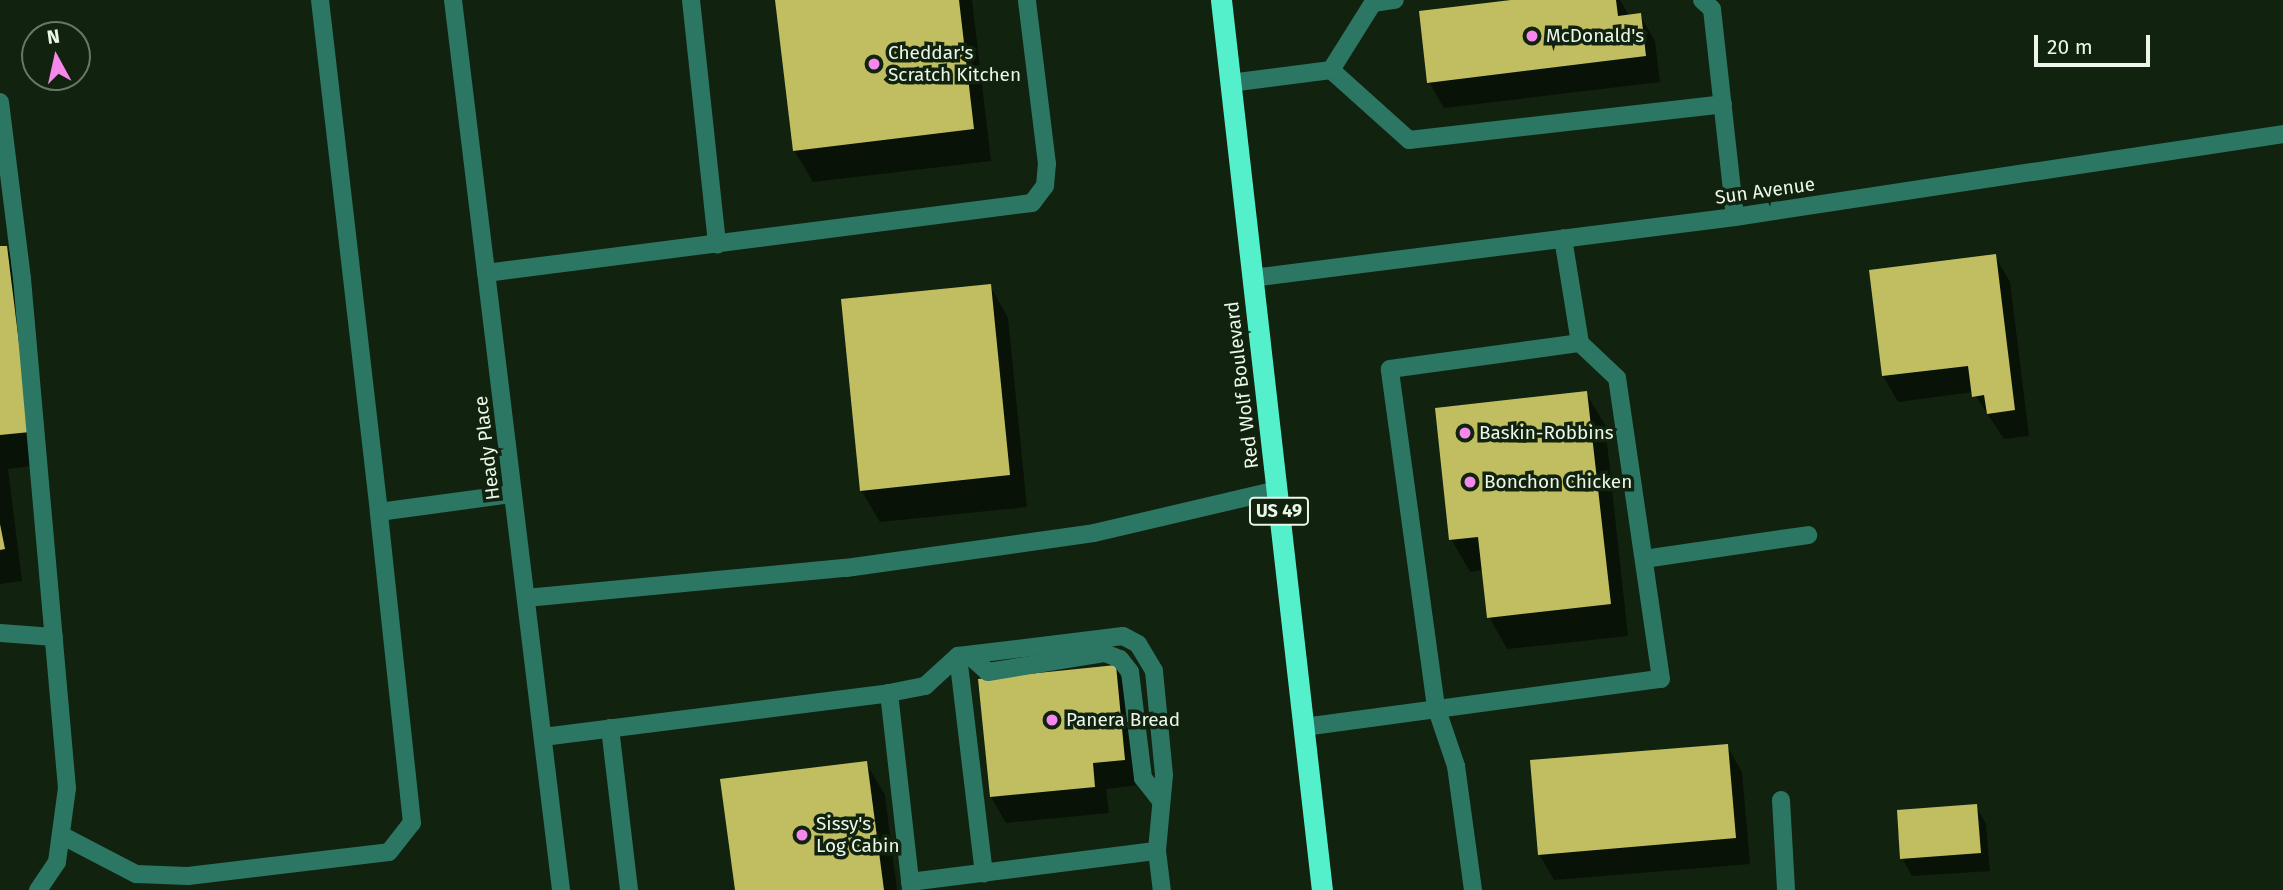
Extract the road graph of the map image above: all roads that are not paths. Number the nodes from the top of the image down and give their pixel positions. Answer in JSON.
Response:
{"nodes":[{"id":1,"x":320,"y":0,"type":"edge"},
{"id":2,"x":453,"y":0,"type":"edge"},
{"id":3,"x":691,"y":0,"type":"edge"},
{"id":4,"x":1027,"y":0,"type":"edge"},
{"id":5,"x":1221,"y":0,"type":"edge"},
{"id":6,"x":1395,"y":0,"type":"edge"},
{"id":7,"x":1702,"y":0,"type":"edge"},
{"id":8,"x":1331,"y":70,"type":"junction"},
{"id":9,"x":1230,"y":83,"type":"junction"},
{"id":10,"x":0,"y":102,"type":"edge"},
{"id":11,"x":1723,"y":104,"type":"junction"},
{"id":12,"x":2283,"y":134,"type":"edge"},
{"id":13,"x":1735,"y":216,"type":"junction"},
{"id":14,"x":1563,"y":238,"type":"junction"},
{"id":15,"x":718,"y":245,"type":"junction"},
{"id":16,"x":486,"y":272,"type":"junction"},
{"id":17,"x":1252,"y":278,"type":"junction"},
{"id":18,"x":1580,"y":343,"type":"junction"},
{"id":19,"x":1277,"y":490,"type":"junction"},
{"id":20,"x":513,"y":494,"type":"junction"},
{"id":21,"x":379,"y":512,"type":"junction"},
{"id":22,"x":1808,"y":535,"type":"dead end"},
{"id":23,"x":1644,"y":559,"type":"junction"},
{"id":24,"x":526,"y":598,"type":"junction"},
{"id":25,"x":0,"y":633,"type":"edge"},
{"id":26,"x":54,"y":636,"type":"junction"},
{"id":27,"x":964,"y":656,"type":"junction"},
{"id":28,"x":889,"y":693,"type":"junction"},
{"id":29,"x":1436,"y":707,"type":"junction"},
{"id":30,"x":1304,"y":727,"type":"junction"},
{"id":31,"x":610,"y":728,"type":"junction"},
{"id":32,"x":543,"y":737,"type":"junction"},
{"id":33,"x":1781,"y":800,"type":"dead end"},
{"id":34,"x":61,"y":835,"type":"junction"},
{"id":35,"x":1157,"y":851,"type":"junction"},
{"id":36,"x":984,"y":873,"type":"junction"},
{"id":37,"x":911,"y":886,"type":"edge"},
{"id":38,"x":38,"y":890,"type":"edge"},
{"id":39,"x":561,"y":890,"type":"edge"},
{"id":40,"x":629,"y":890,"type":"edge"},
{"id":41,"x":1161,"y":890,"type":"edge"},
{"id":42,"x":1322,"y":890,"type":"edge"},
{"id":43,"x":1473,"y":890,"type":"edge"},
{"id":44,"x":1786,"y":890,"type":"edge"}],
"edges":[{"from":1,"to":21,"type":"street"},
{"from":2,"to":16,"type":"street","name":"Heady Place"},
{"from":3,"to":15,"type":"street"},
{"from":4,"to":15,"type":"street"},
{"from":5,"to":9,"type":"highway","name":"Red Wolf Boulevard","number":"US 49"},
{"from":6,"to":8,"type":"street"},
{"from":7,"to":11,"type":"street"},
{"from":8,"to":9,"type":"street"},
{"from":8,"to":11,"type":"street"},
{"from":9,"to":17,"type":"highway","name":"Red Wolf Boulevard","number":"US 49"},
{"from":10,"to":26,"type":"street"},
{"from":11,"to":13,"type":"street"},
{"from":12,"to":13,"type":"street","name":"Sun Avenue"},
{"from":13,"to":14,"type":"street","name":"Sun Avenue"},
{"from":14,"to":17,"type":"street","name":"Sun Avenue"},
{"from":14,"to":18,"type":"street"},
{"from":15,"to":16,"type":"street"},
{"from":16,"to":20,"type":"street","name":"Heady Place"},
{"from":17,"to":19,"type":"highway","name":"Red Wolf Boulevard","number":"US 49"},
{"from":18,"to":23,"type":"street"},
{"from":18,"to":29,"type":"street"},
{"from":19,"to":24,"type":"street"},
{"from":19,"to":30,"type":"highway","name":"Red Wolf Boulevard","number":"US 49"},
{"from":20,"to":21,"type":"street"},
{"from":20,"to":24,"type":"street","name":"Heady Place"},
{"from":21,"to":34,"type":"street"},
{"from":22,"to":23,"type":"street"},
{"from":23,"to":29,"type":"street"},
{"from":24,"to":32,"type":"street","name":"Heady Place"},
{"from":25,"to":26,"type":"street"},
{"from":26,"to":34,"type":"street"},
{"from":27,"to":28,"type":"street"},
{"from":27,"to":35,"type":"street"},
{"from":27,"to":36,"type":"street"},
{"from":28,"to":31,"type":"street"},
{"from":28,"to":37,"type":"street"},
{"from":29,"to":30,"type":"street"},
{"from":29,"to":43,"type":"street"},
{"from":30,"to":42,"type":"highway","name":"Red Wolf Boulevard","number":"US 49"},
{"from":31,"to":32,"type":"street"},
{"from":31,"to":40,"type":"street"},
{"from":32,"to":39,"type":"street","name":"Heady Place"},
{"from":33,"to":44,"type":"street"},
{"from":34,"to":38,"type":"street"},
{"from":35,"to":36,"type":"street"},
{"from":35,"to":41,"type":"street"},
{"from":36,"to":37,"type":"street"}]}
